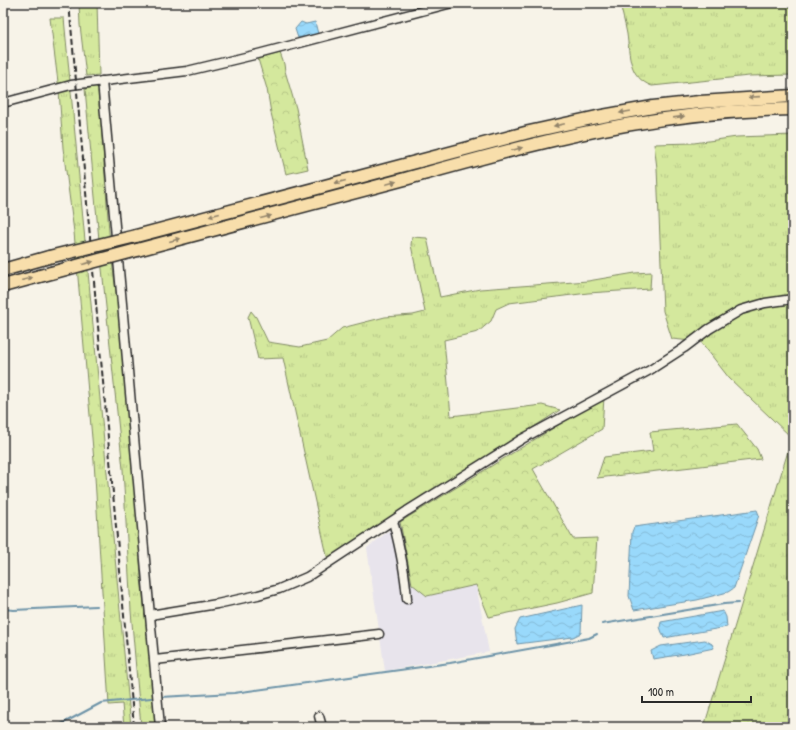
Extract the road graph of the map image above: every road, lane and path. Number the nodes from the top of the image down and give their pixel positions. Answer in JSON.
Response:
{"nodes":[{"id":1,"x":452,"y":3,"type":"edge"},
{"id":2,"x":102,"y":81,"type":"junction"},
{"id":3,"x":793,"y":96,"type":"edge"},
{"id":4,"x":3,"y":103,"type":"edge"},
{"id":5,"x":793,"y":109,"type":"edge"},
{"id":6,"x":3,"y":270,"type":"edge"},
{"id":7,"x":3,"y":286,"type":"edge"},
{"id":8,"x":793,"y":299,"type":"edge"},
{"id":9,"x":393,"y":521,"type":"junction"},
{"id":10,"x":407,"y":599,"type":"dead end"},
{"id":11,"x":150,"y":615,"type":"junction"},
{"id":12,"x":379,"y":634,"type":"dead end"},
{"id":13,"x":154,"y":660,"type":"junction"},
{"id":14,"x":319,"y":716,"type":"dead end"},
{"id":15,"x":160,"y":727,"type":"edge"},
{"id":16,"x":322,"y":727,"type":"edge"}],
"edges":[{"from":1,"to":2,"type":"street"},
{"from":2,"to":4,"type":"street"},
{"from":2,"to":11,"type":"street"},
{"from":3,"to":6,"type":"main road","one_way":true,"bridge":true},
{"from":7,"to":5,"type":"main road","one_way":true,"bridge":true},
{"from":8,"to":9,"type":"street"},
{"from":9,"to":10,"type":"street"},
{"from":9,"to":11,"type":"street"},
{"from":11,"to":13,"type":"street"},
{"from":12,"to":13,"type":"street"},
{"from":13,"to":15,"type":"street"},
{"from":14,"to":16,"type":"street"}]}
